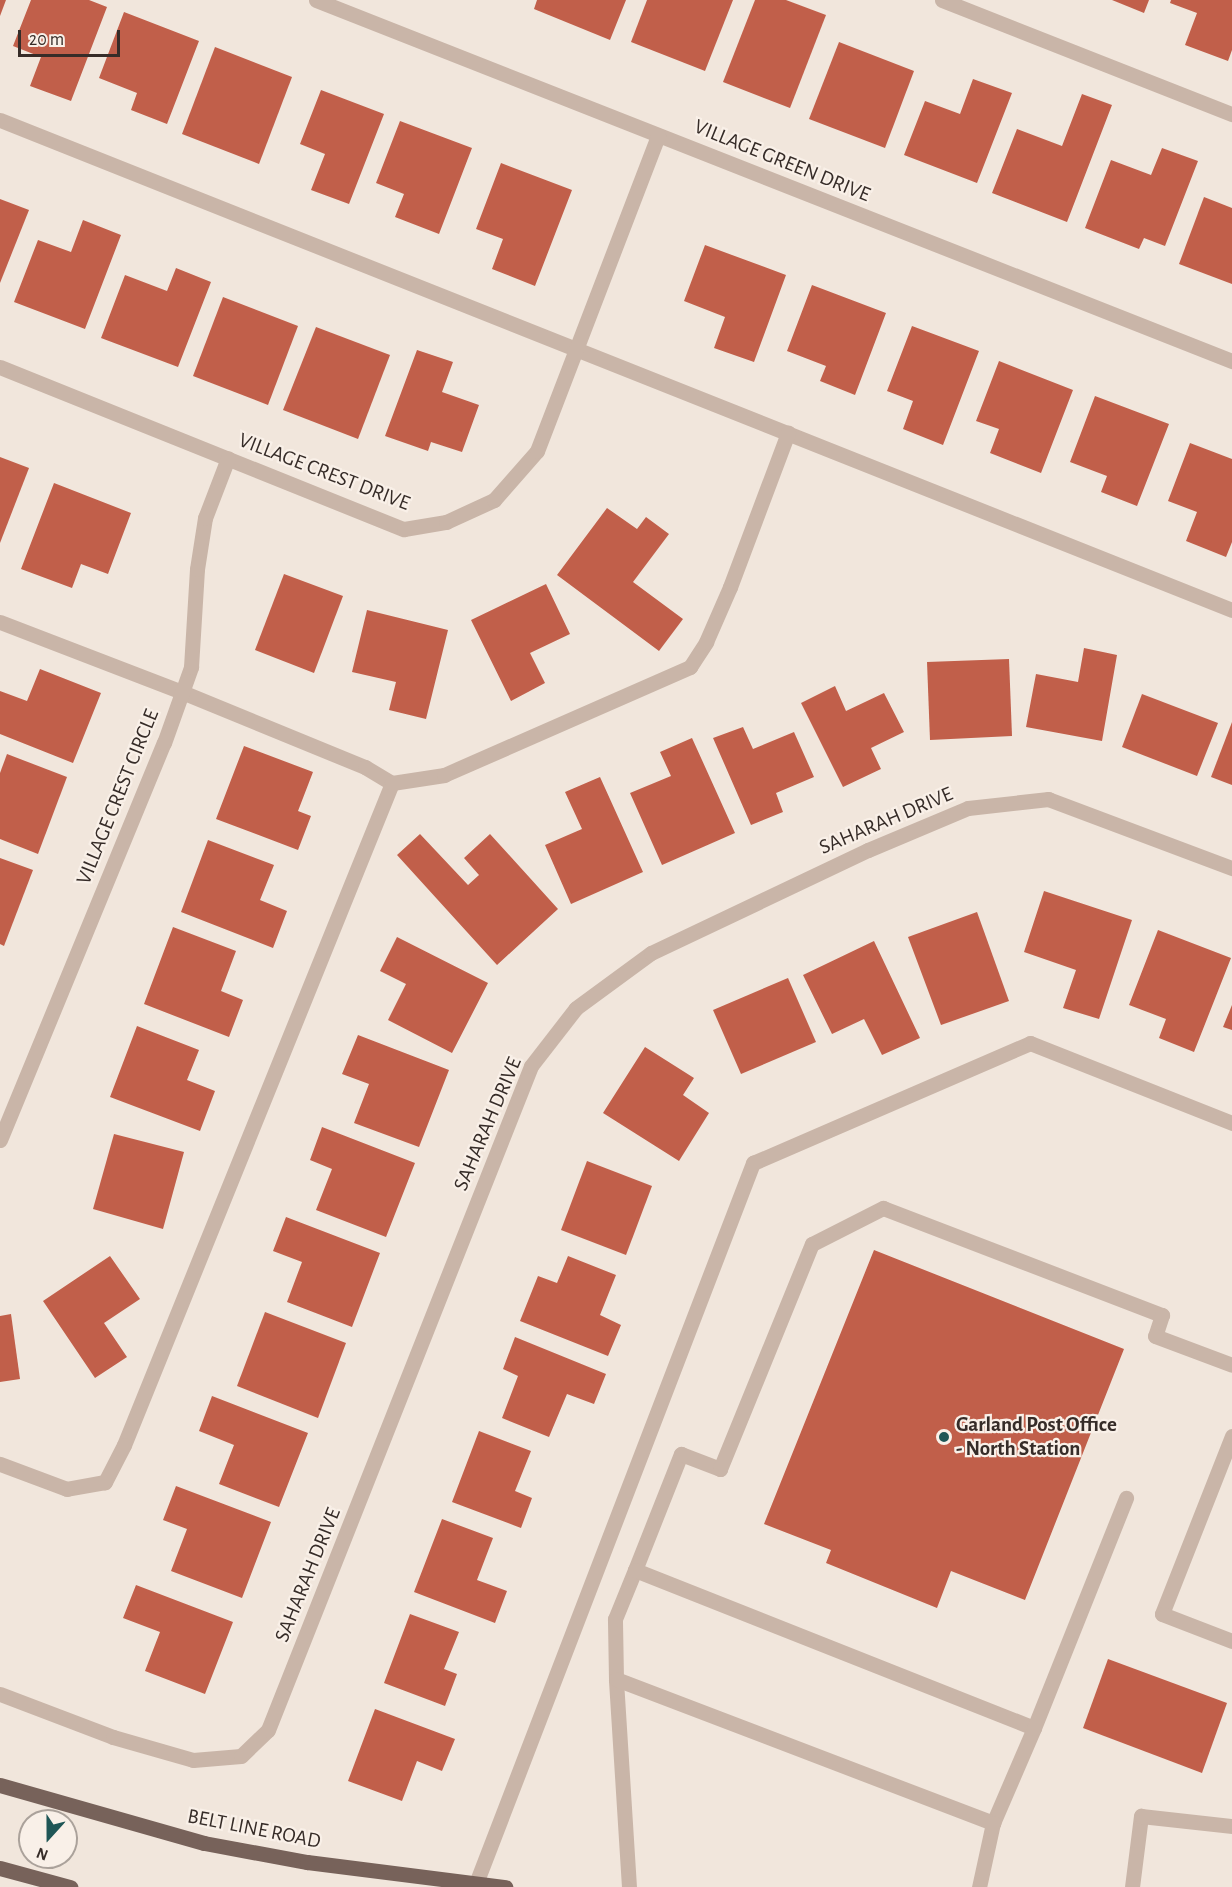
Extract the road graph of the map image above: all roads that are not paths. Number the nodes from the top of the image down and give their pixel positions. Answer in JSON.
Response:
{"nodes":[{"id":1,"x":316,"y":0,"type":"edge"},
{"id":2,"x":942,"y":0,"type":"edge"},
{"id":3,"x":1232,"y":114,"type":"edge"},
{"id":4,"x":0,"y":120,"type":"edge"},
{"id":5,"x":658,"y":135,"type":"junction"},
{"id":6,"x":577,"y":349,"type":"junction"},
{"id":7,"x":1232,"y":361,"type":"edge"},
{"id":8,"x":0,"y":367,"type":"edge"},
{"id":9,"x":788,"y":433,"type":"junction"},
{"id":10,"x":228,"y":458,"type":"junction"},
{"id":11,"x":1232,"y":610,"type":"edge"},
{"id":12,"x":0,"y":622,"type":"edge"},
{"id":13,"x":182,"y":692,"type":"junction"},
{"id":14,"x":392,"y":783,"type":"junction"},
{"id":15,"x":1232,"y":868,"type":"edge"},
{"id":16,"x":1232,"y":1123,"type":"edge"},
{"id":17,"x":0,"y":1140,"type":"edge"},
{"id":18,"x":1232,"y":1365,"type":"edge"},
{"id":19,"x":1232,"y":1436,"type":"edge"},
{"id":20,"x":0,"y":1464,"type":"edge"},
{"id":21,"x":1126,"y":1498,"type":"dead end"},
{"id":22,"x":635,"y":1570,"type":"junction"},
{"id":23,"x":1232,"y":1641,"type":"edge"},
{"id":24,"x":616,"y":1678,"type":"junction"},
{"id":25,"x":0,"y":1694,"type":"edge"},
{"id":26,"x":1034,"y":1728,"type":"junction"},
{"id":27,"x":0,"y":1785,"type":"edge"},
{"id":28,"x":993,"y":1823,"type":"junction"},
{"id":29,"x":1232,"y":1826,"type":"edge"},
{"id":30,"x":0,"y":1868,"type":"edge"},
{"id":31,"x":475,"y":1886,"type":"edge"},
{"id":32,"x":70,"y":1887,"type":"edge"},
{"id":33,"x":505,"y":1887,"type":"edge"},
{"id":34,"x":629,"y":1887,"type":"edge"},
{"id":35,"x":979,"y":1887,"type":"edge"},
{"id":36,"x":1132,"y":1887,"type":"edge"}],
"edges":[{"from":1,"to":5,"type":"street","name":"VILLAGE GREEN DRIVE"},
{"from":2,"to":3,"type":"street"},
{"from":4,"to":6,"type":"street"},
{"from":5,"to":6,"type":"street","name":"VILLAGE CREST DRIVE"},
{"from":5,"to":7,"type":"street","name":"VILLAGE GREEN DRIVE"},
{"from":6,"to":9,"type":"street"},
{"from":6,"to":10,"type":"street","name":"VILLAGE CREST DRIVE"},
{"from":8,"to":10,"type":"street","name":"VILLAGE CREST DRIVE"},
{"from":9,"to":11,"type":"street"},
{"from":9,"to":14,"type":"street"},
{"from":10,"to":13,"type":"street","name":"VILLAGE CREST CIRCLE"},
{"from":12,"to":13,"type":"street"},
{"from":13,"to":14,"type":"street"},
{"from":13,"to":17,"type":"street","name":"VILLAGE CREST CIRCLE"},
{"from":14,"to":20,"type":"street"},
{"from":15,"to":25,"type":"street","name":"SAHARAH DRIVE"},
{"from":16,"to":31,"type":"street"},
{"from":18,"to":22,"type":"street"},
{"from":19,"to":23,"type":"street"},
{"from":21,"to":26,"type":"street"},
{"from":22,"to":24,"type":"street"},
{"from":22,"to":26,"type":"street"},
{"from":24,"to":28,"type":"street"},
{"from":24,"to":34,"type":"street"},
{"from":26,"to":28,"type":"street"},
{"from":27,"to":31,"type":"main road","name":"BELT LINE ROAD"},
{"from":28,"to":35,"type":"street"},
{"from":29,"to":36,"type":"street"},
{"from":30,"to":32,"type":"main road"},
{"from":31,"to":33,"type":"main road","name":"BELT LINE ROAD"}]}
